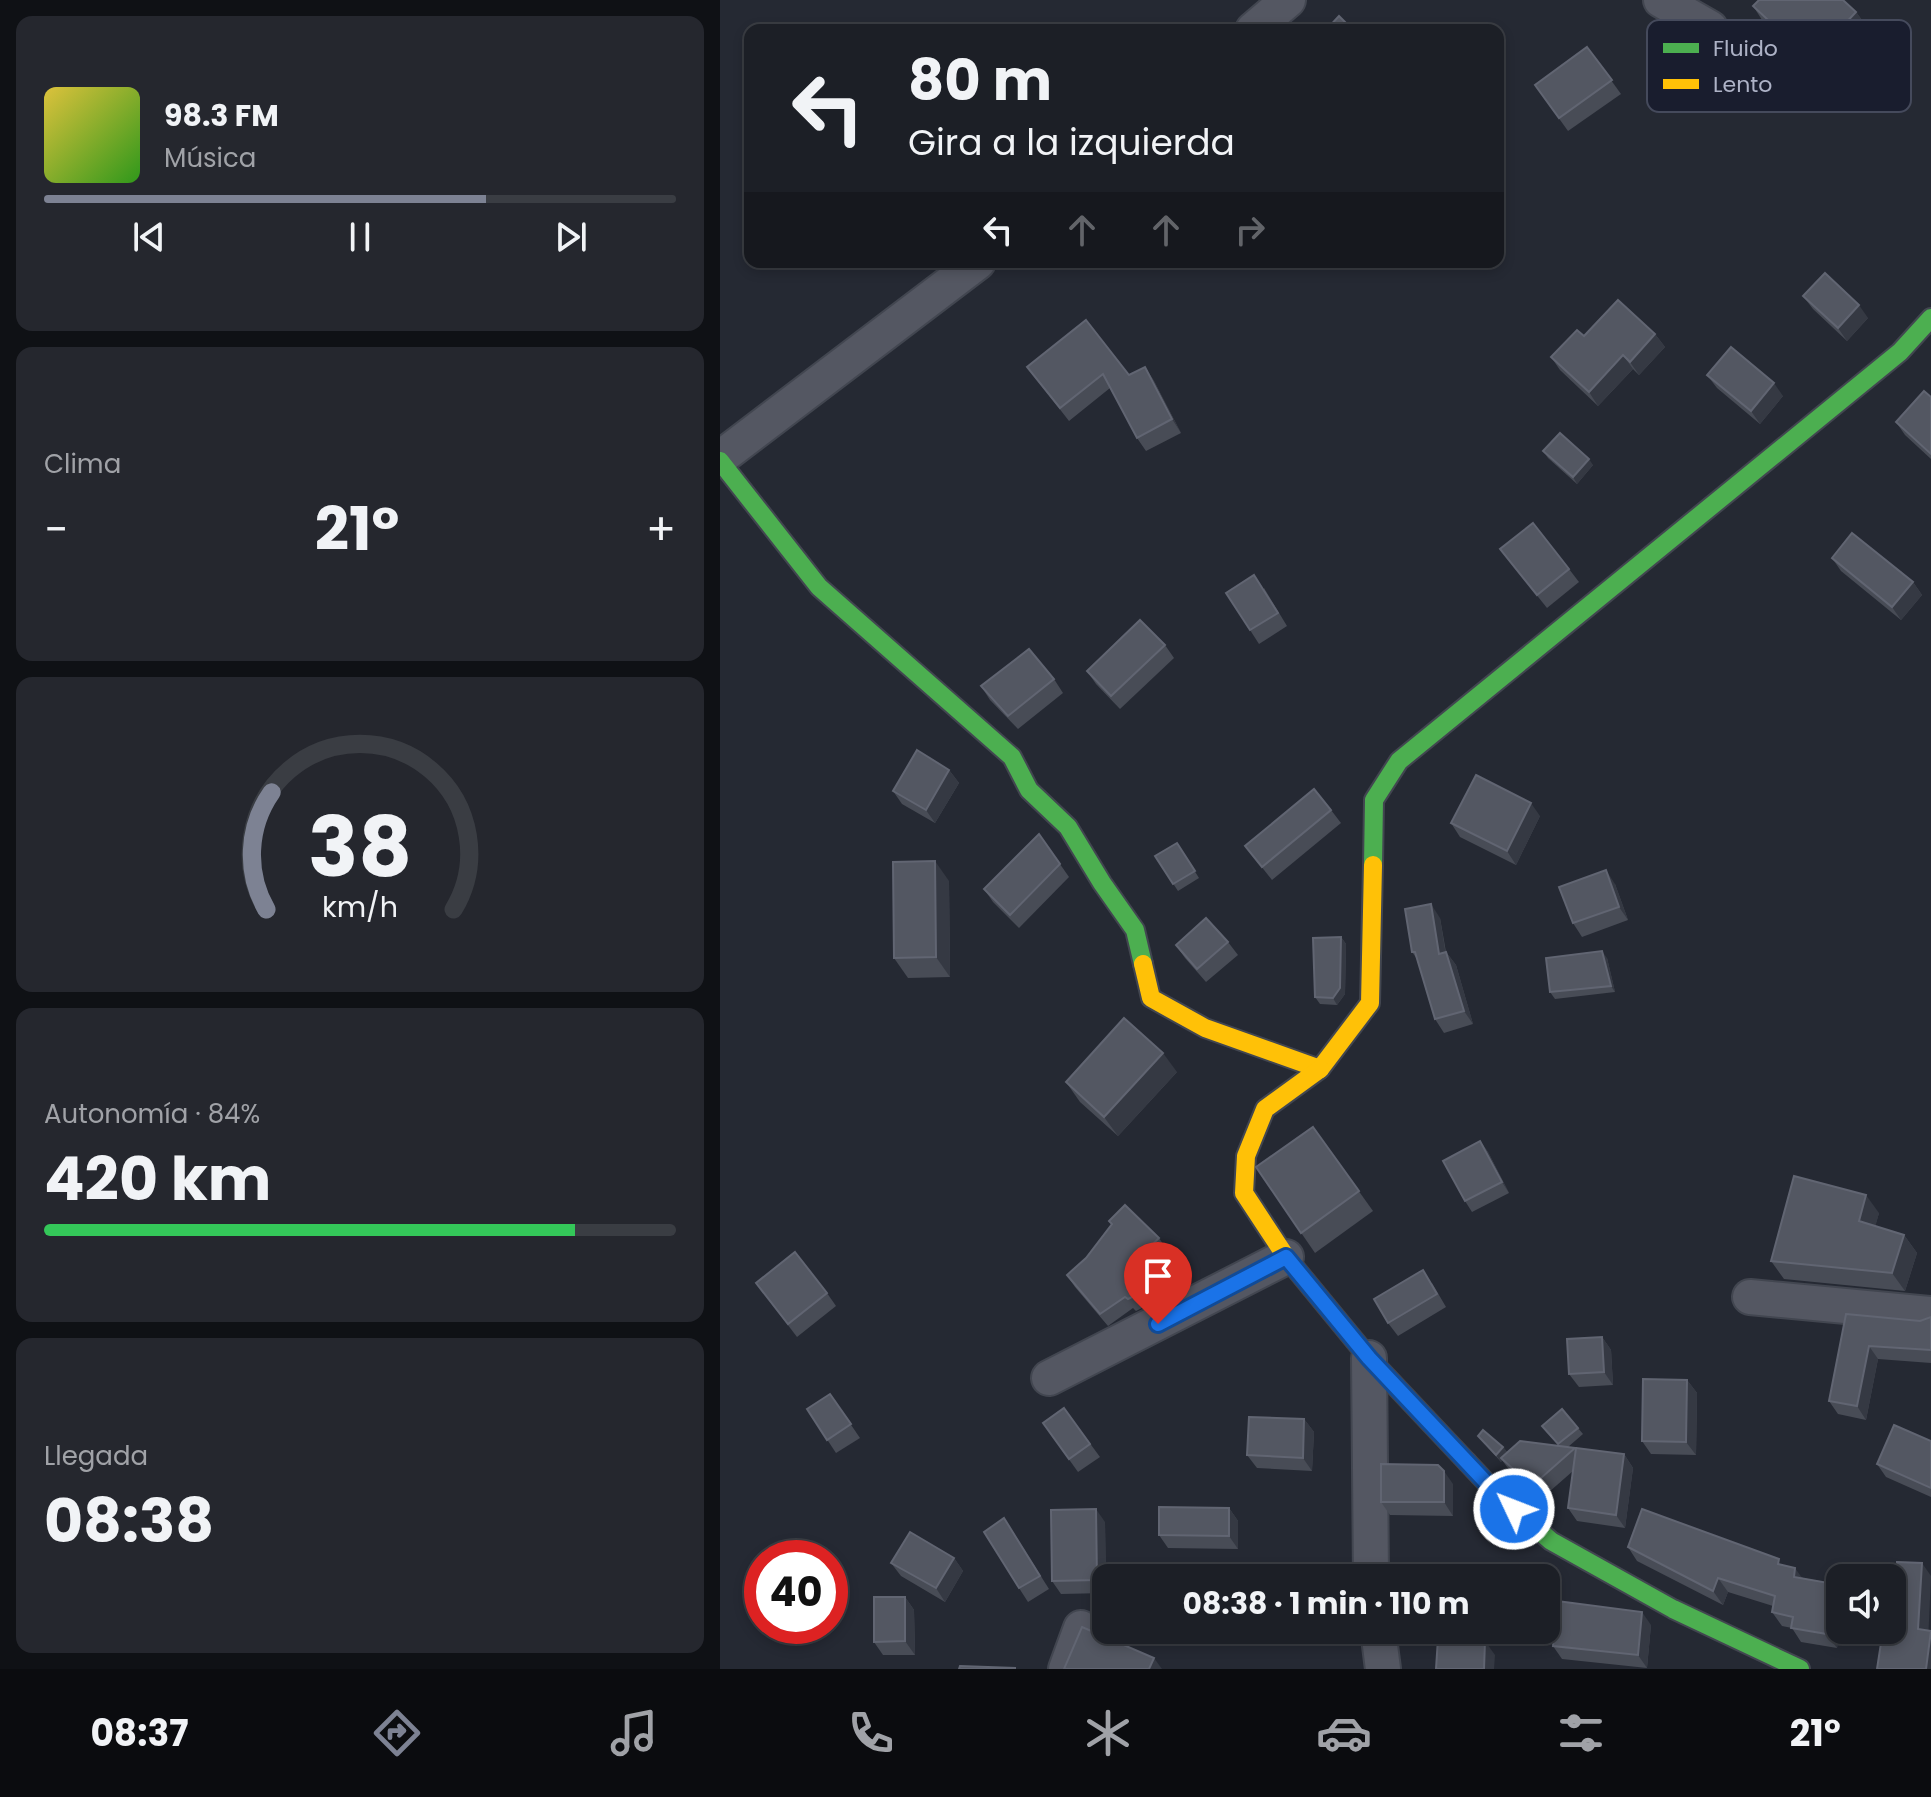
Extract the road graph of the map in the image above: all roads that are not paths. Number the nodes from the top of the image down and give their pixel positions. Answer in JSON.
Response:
{"nodes":[{"id":1,"x":1288,"y":0,"type":"edge"},
{"id":2,"x":1661,"y":0,"type":"edge"},
{"id":3,"x":1696,"y":20,"type":"edge"},
{"id":4,"x":1260,"y":24,"type":"edge"},
{"id":5,"x":970,"y":268,"type":"edge"},
{"id":6,"x":1931,"y":318,"type":"edge"},
{"id":7,"x":720,"y":459,"type":"edge"},
{"id":8,"x":1320,"y":1069,"type":"junction"},
{"id":9,"x":1286,"y":1257,"type":"junction"},
{"id":10,"x":1750,"y":1297,"type":"dead end"},
{"id":11,"x":1931,"y":1314,"type":"edge"},
{"id":12,"x":1369,"y":1358,"type":"junction"},
{"id":13,"x":1049,"y":1378,"type":"dead end"},
{"id":14,"x":1371,"y":1564,"type":"edge"},
{"id":15,"x":1081,"y":1628,"type":"edge"},
{"id":16,"x":1380,"y":1644,"type":"edge"},
{"id":17,"x":1066,"y":1669,"type":"edge"},
{"id":18,"x":1383,"y":1669,"type":"edge"},
{"id":19,"x":1800,"y":1669,"type":"edge"}],
"edges":[{"from":1,"to":4,"type":"street"},
{"from":2,"to":3,"type":"street"},
{"from":5,"to":7,"type":"street"},
{"from":6,"to":8,"type":"street"},
{"from":7,"to":8,"type":"street"},
{"from":8,"to":9,"type":"street"},
{"from":9,"to":12,"type":"street"},
{"from":9,"to":13,"type":"street"},
{"from":10,"to":11,"type":"street"},
{"from":12,"to":14,"type":"street"},
{"from":12,"to":19,"type":"street"},
{"from":15,"to":17,"type":"street"},
{"from":16,"to":18,"type":"street"}]}
